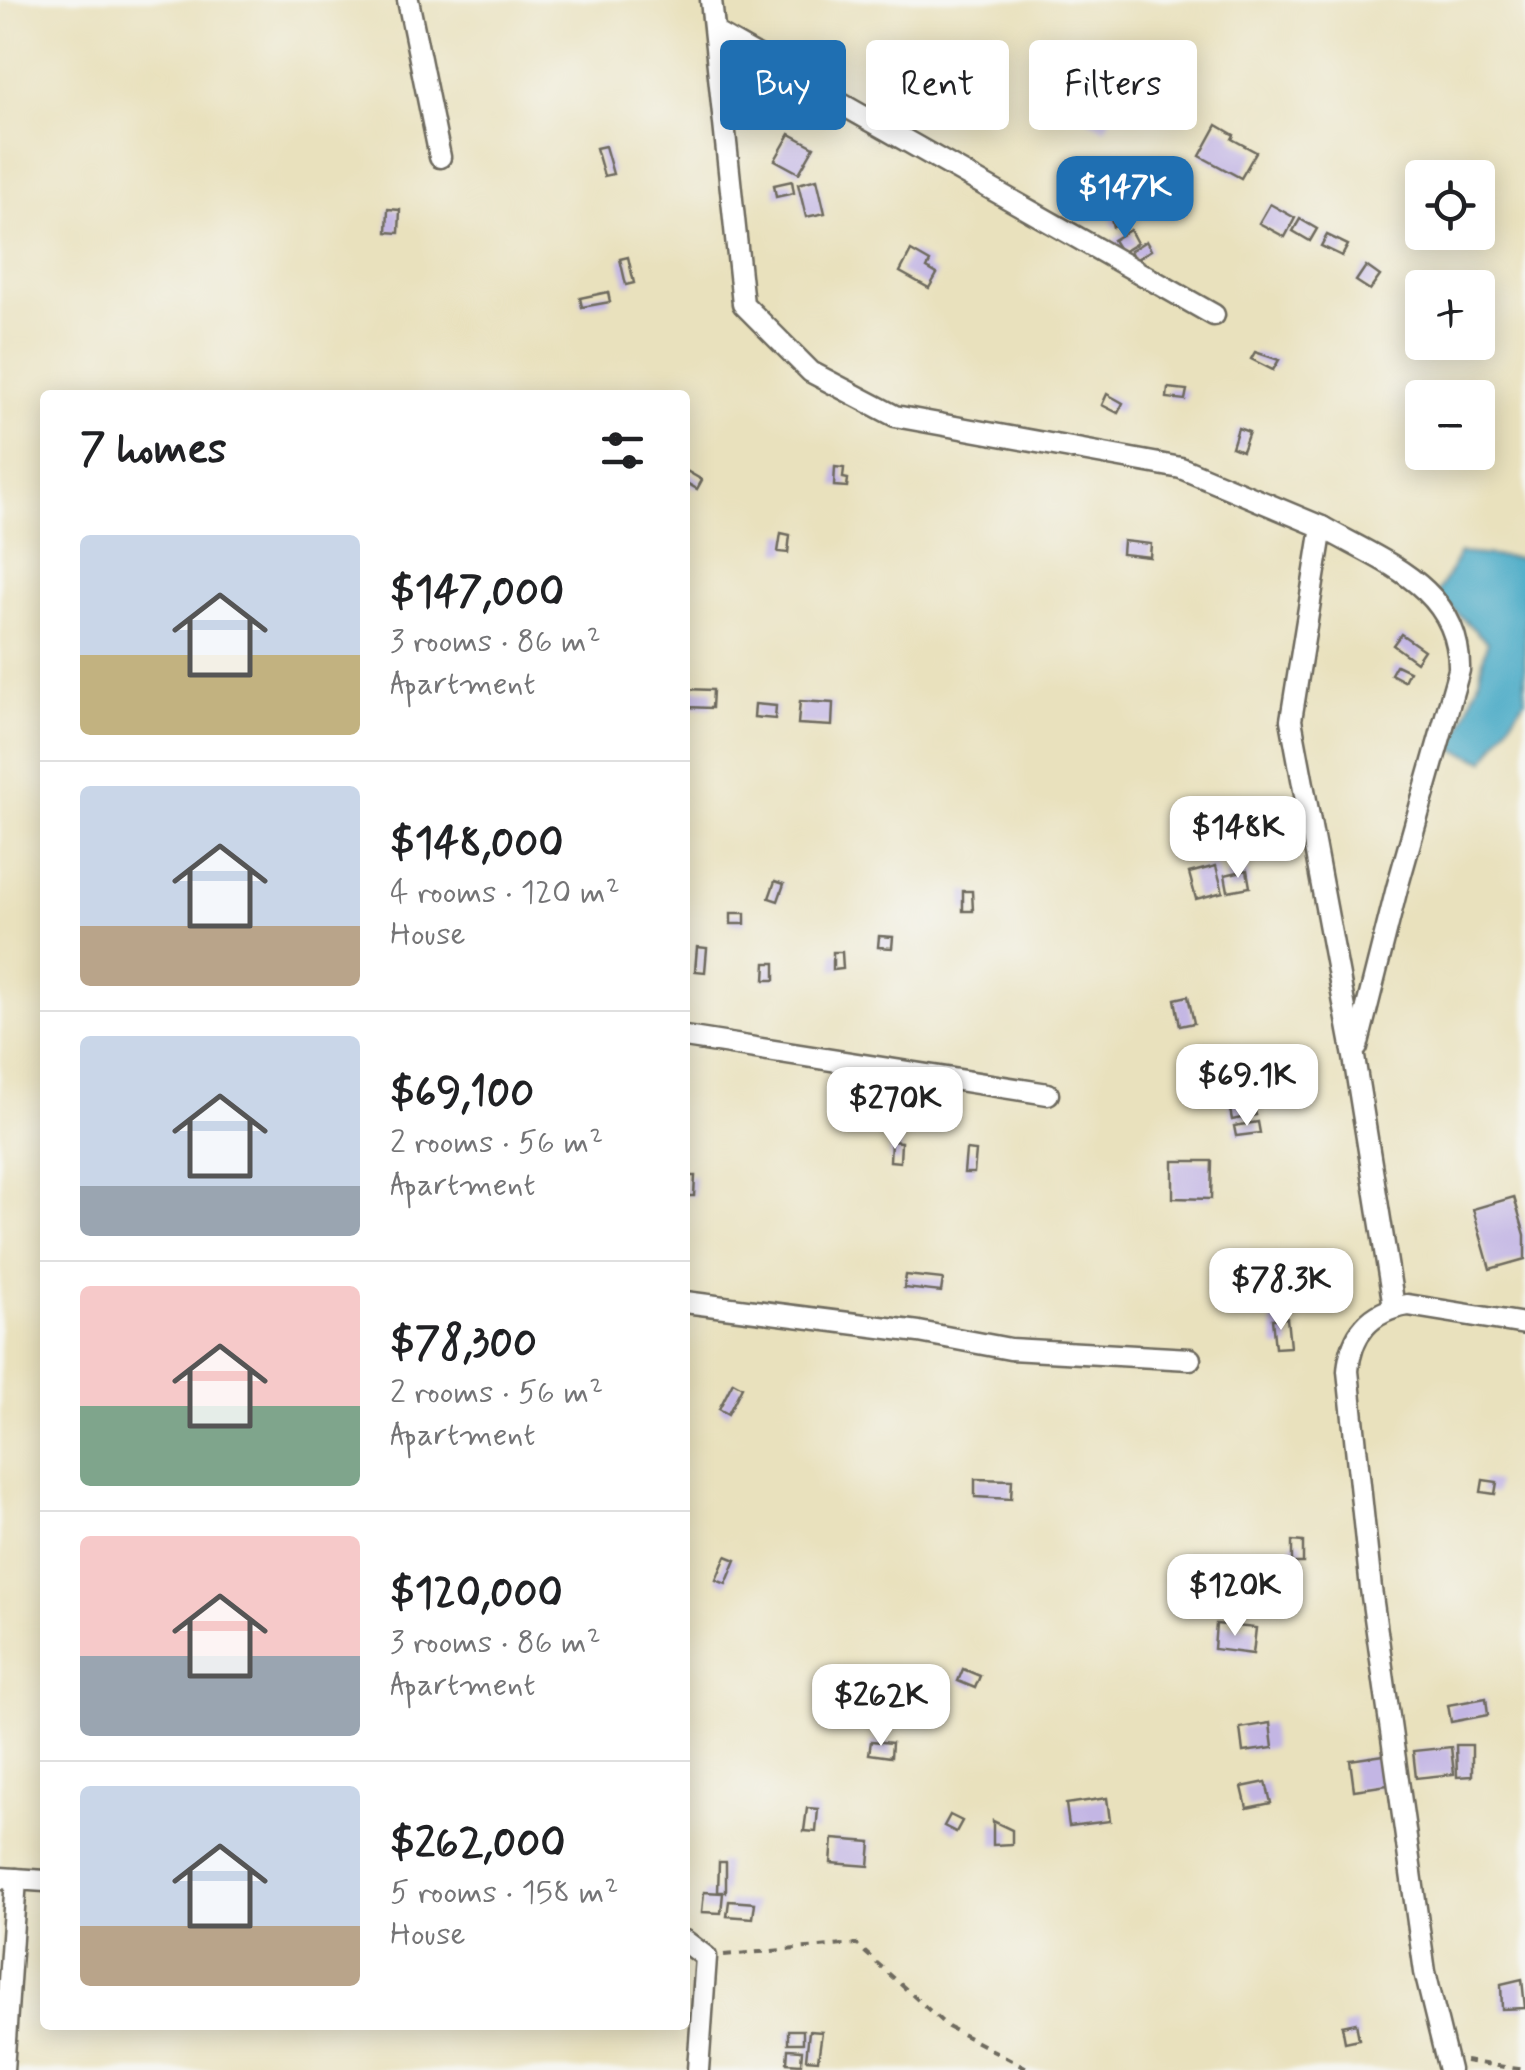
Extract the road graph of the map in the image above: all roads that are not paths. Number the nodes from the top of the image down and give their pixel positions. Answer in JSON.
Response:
{"nodes":[{"id":1,"x":408,"y":0,"type":"edge"},
{"id":2,"x":711,"y":0,"type":"edge"},
{"id":3,"x":716,"y":33,"type":"junction"},
{"id":4,"x":440,"y":157,"type":"dead end"},
{"id":5,"x":1214,"y":315,"type":"dead end"},
{"id":6,"x":1322,"y":526,"type":"junction"},
{"id":7,"x":690,"y":1038,"type":"edge"},
{"id":8,"x":1354,"y":1056,"type":"junction"},
{"id":9,"x":1048,"y":1094,"type":"dead end"},
{"id":10,"x":690,"y":1303,"type":"edge"},
{"id":11,"x":1394,"y":1308,"type":"junction"},
{"id":12,"x":1525,"y":1324,"type":"edge"},
{"id":13,"x":1190,"y":1359,"type":"dead end"},
{"id":14,"x":8,"y":1878,"type":"edge"},
{"id":15,"x":40,"y":1881,"type":"edge"},
{"id":16,"x":690,"y":1945,"type":"edge"},
{"id":17,"x":1448,"y":2064,"type":"edge"},
{"id":18,"x":3,"y":2070,"type":"edge"},
{"id":19,"x":698,"y":2070,"type":"edge"}],
"edges":[{"from":1,"to":4,"type":"street"},
{"from":2,"to":3,"type":"street"},
{"from":3,"to":5,"type":"street"},
{"from":3,"to":6,"type":"street"},
{"from":6,"to":8,"type":"street"},
{"from":6,"to":8,"type":"street"},
{"from":7,"to":9,"type":"street"},
{"from":8,"to":11,"type":"street"},
{"from":10,"to":13,"type":"street"},
{"from":11,"to":12,"type":"street"},
{"from":11,"to":17,"type":"street"},
{"from":14,"to":15,"type":"street"},
{"from":14,"to":18,"type":"street"},
{"from":16,"to":19,"type":"street"}]}
